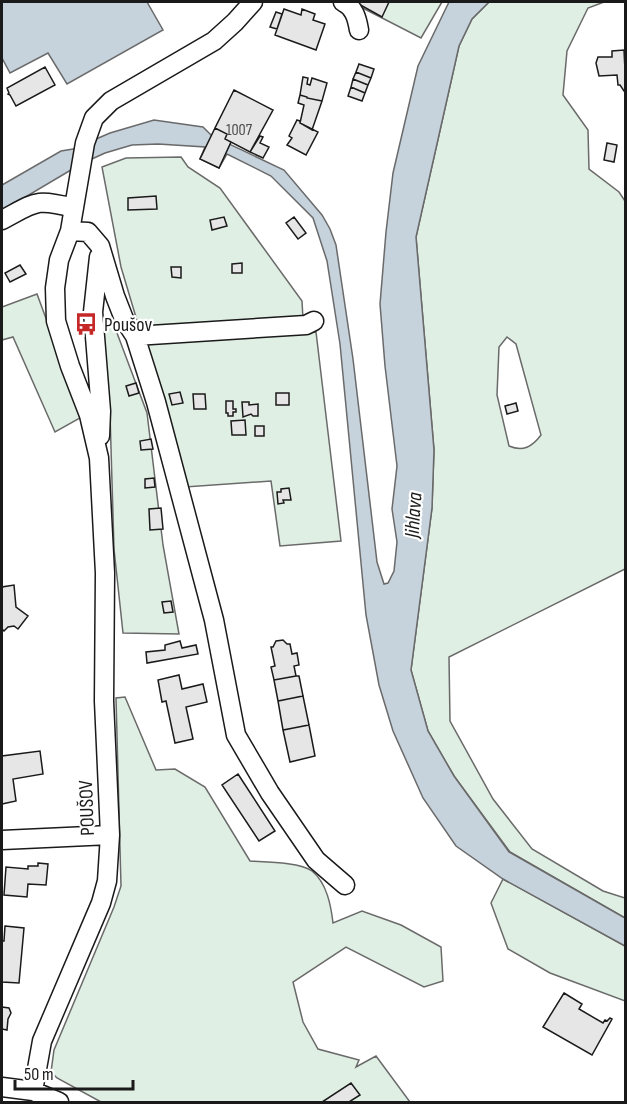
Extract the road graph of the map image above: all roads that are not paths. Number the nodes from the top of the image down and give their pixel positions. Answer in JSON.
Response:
{"nodes":[{"id":1,"x":253,"y":2,"type":"edge"},
{"id":2,"x":343,"y":2,"type":"edge"},
{"id":3,"x":359,"y":30,"type":"dead end"},
{"id":4,"x":74,"y":208,"type":"junction"},
{"id":5,"x":2,"y":220,"type":"edge"},
{"id":6,"x":70,"y":231,"type":"junction"},
{"id":7,"x":100,"y":246,"type":"junction"},
{"id":8,"x":314,"y":321,"type":"dead end"},
{"id":9,"x":135,"y":336,"type":"junction"},
{"id":10,"x":99,"y":458,"type":"junction"},
{"id":11,"x":110,"y":835,"type":"junction"},
{"id":12,"x":2,"y":840,"type":"edge"},
{"id":13,"x":345,"y":885,"type":"dead end"},
{"id":14,"x":2,"y":1087,"type":"edge"},
{"id":15,"x":33,"y":1091,"type":"junction"},
{"id":16,"x":59,"y":1102,"type":"edge"}],
"edges":[{"from":1,"to":4,"type":"street","name":"POUŠOV"},
{"from":2,"to":3,"type":"street"},
{"from":4,"to":5,"type":"street"},
{"from":4,"to":6,"type":"street","name":"POUŠOV"},
{"from":6,"to":7,"type":"street"},
{"from":6,"to":10,"type":"street","name":"POUŠOV"},
{"from":7,"to":9,"type":"street"},
{"from":7,"to":10,"type":"street"},
{"from":8,"to":9,"type":"street"},
{"from":9,"to":13,"type":"street"},
{"from":10,"to":11,"type":"street","name":"POUŠOV"},
{"from":11,"to":12,"type":"street"},
{"from":11,"to":15,"type":"street","name":"POUŠOV"},
{"from":14,"to":15,"type":"street"},
{"from":15,"to":16,"type":"street"}]}
